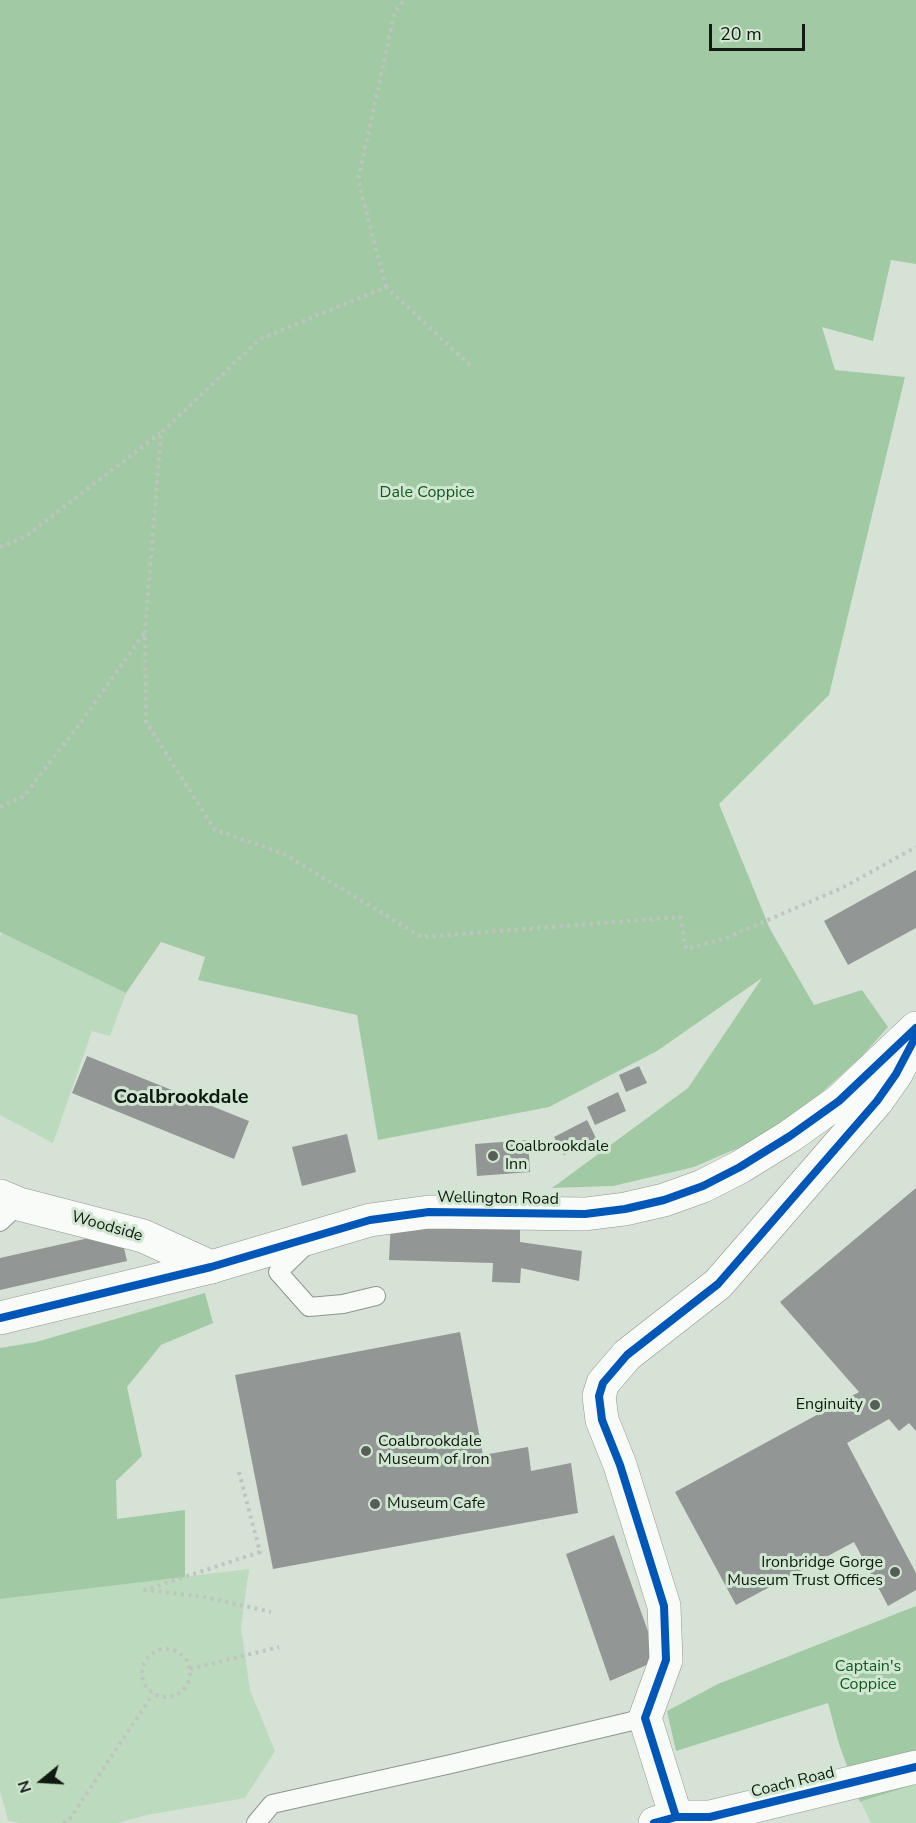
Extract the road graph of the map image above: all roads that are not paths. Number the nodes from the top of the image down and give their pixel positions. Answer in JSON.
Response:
{"nodes":[{"id":1,"x":916,"y":1029,"type":"edge"},
{"id":2,"x":916,"y":1036,"type":"edge"},
{"id":3,"x":6,"y":1208,"type":"edge"},
{"id":4,"x":316,"y":1235,"type":"junction"},
{"id":5,"x":211,"y":1267,"type":"junction"},
{"id":6,"x":376,"y":1296,"type":"dead end"},
{"id":7,"x":0,"y":1318,"type":"edge"},
{"id":8,"x":645,"y":1718,"type":"junction"},
{"id":9,"x":916,"y":1767,"type":"edge"},
{"id":10,"x":665,"y":1820,"type":"edge"},
{"id":11,"x":256,"y":1823,"type":"edge"}],
"edges":[{"from":1,"to":4,"type":"street","name":"Wellington Road"},
{"from":2,"to":8,"type":"street"},
{"from":3,"to":5,"type":"street","name":"Woodside"},
{"from":4,"to":5,"type":"street","name":"Wellington Road"},
{"from":4,"to":6,"type":"lane"},
{"from":5,"to":7,"type":"street","name":"Wellington Road"},
{"from":8,"to":10,"type":"street","name":"Coach Road"},
{"from":8,"to":11,"type":"lane"},
{"from":9,"to":10,"type":"street","name":"Coach Road"}]}
